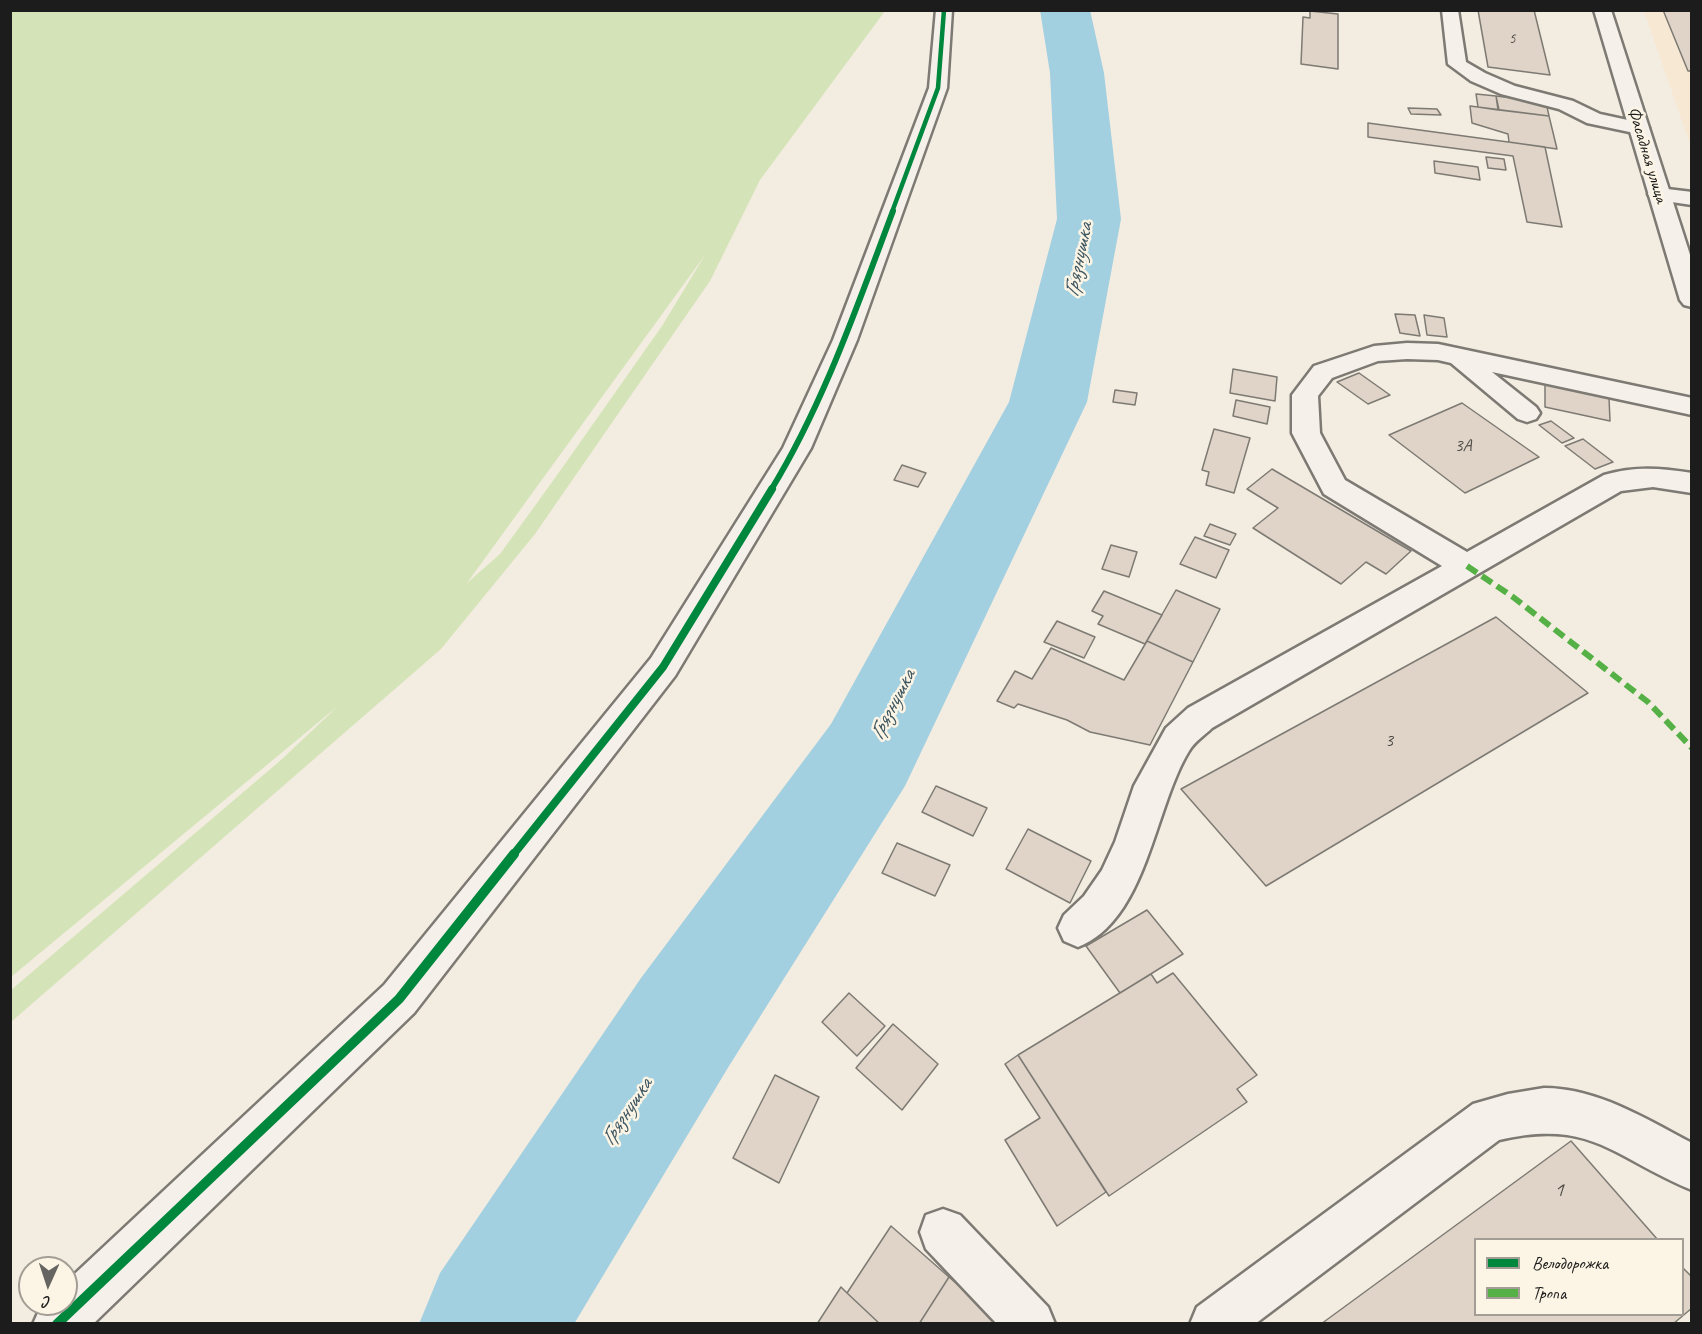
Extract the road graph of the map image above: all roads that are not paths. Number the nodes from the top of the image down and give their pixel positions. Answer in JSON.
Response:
{"nodes":[{"id":1,"x":944,"y":10,"type":"edge"},
{"id":2,"x":1450,"y":10,"type":"edge"},
{"id":3,"x":1602,"y":10,"type":"edge"},
{"id":4,"x":1639,"y":128,"type":"junction"},
{"id":5,"x":1659,"y":195,"type":"junction"},
{"id":6,"x":1692,"y":199,"type":"edge"},
{"id":7,"x":1692,"y":300,"type":"edge"},
{"id":8,"x":1457,"y":356,"type":"junction"},
{"id":9,"x":1692,"y":407,"type":"edge"},
{"id":10,"x":1527,"y":412,"type":"dead end"},
{"id":11,"x":1692,"y":483,"type":"edge"},
{"id":12,"x":1467,"y":566,"type":"junction"},
{"id":13,"x":1077,"y":928,"type":"dead end"},
{"id":14,"x":1692,"y":1168,"type":"edge"},
{"id":15,"x":943,"y":1232,"type":"dead end"},
{"id":16,"x":57,"y":1323,"type":"edge"},
{"id":17,"x":1032,"y":1323,"type":"edge"},
{"id":18,"x":1214,"y":1323,"type":"edge"}],
"edges":[{"from":1,"to":16,"type":"street"},
{"from":2,"to":4,"type":"street"},
{"from":3,"to":4,"type":"street","name":"Фасадная улица"},
{"from":4,"to":5,"type":"street","name":"Фасадная улица"},
{"from":5,"to":6,"type":"street"},
{"from":5,"to":7,"type":"street","name":"Фасадная улица"},
{"from":8,"to":9,"type":"street"},
{"from":8,"to":10,"type":"street"},
{"from":8,"to":12,"type":"street"},
{"from":11,"to":12,"type":"street"},
{"from":12,"to":13,"type":"street"},
{"from":14,"to":18,"type":"street"},
{"from":15,"to":17,"type":"street"}]}
